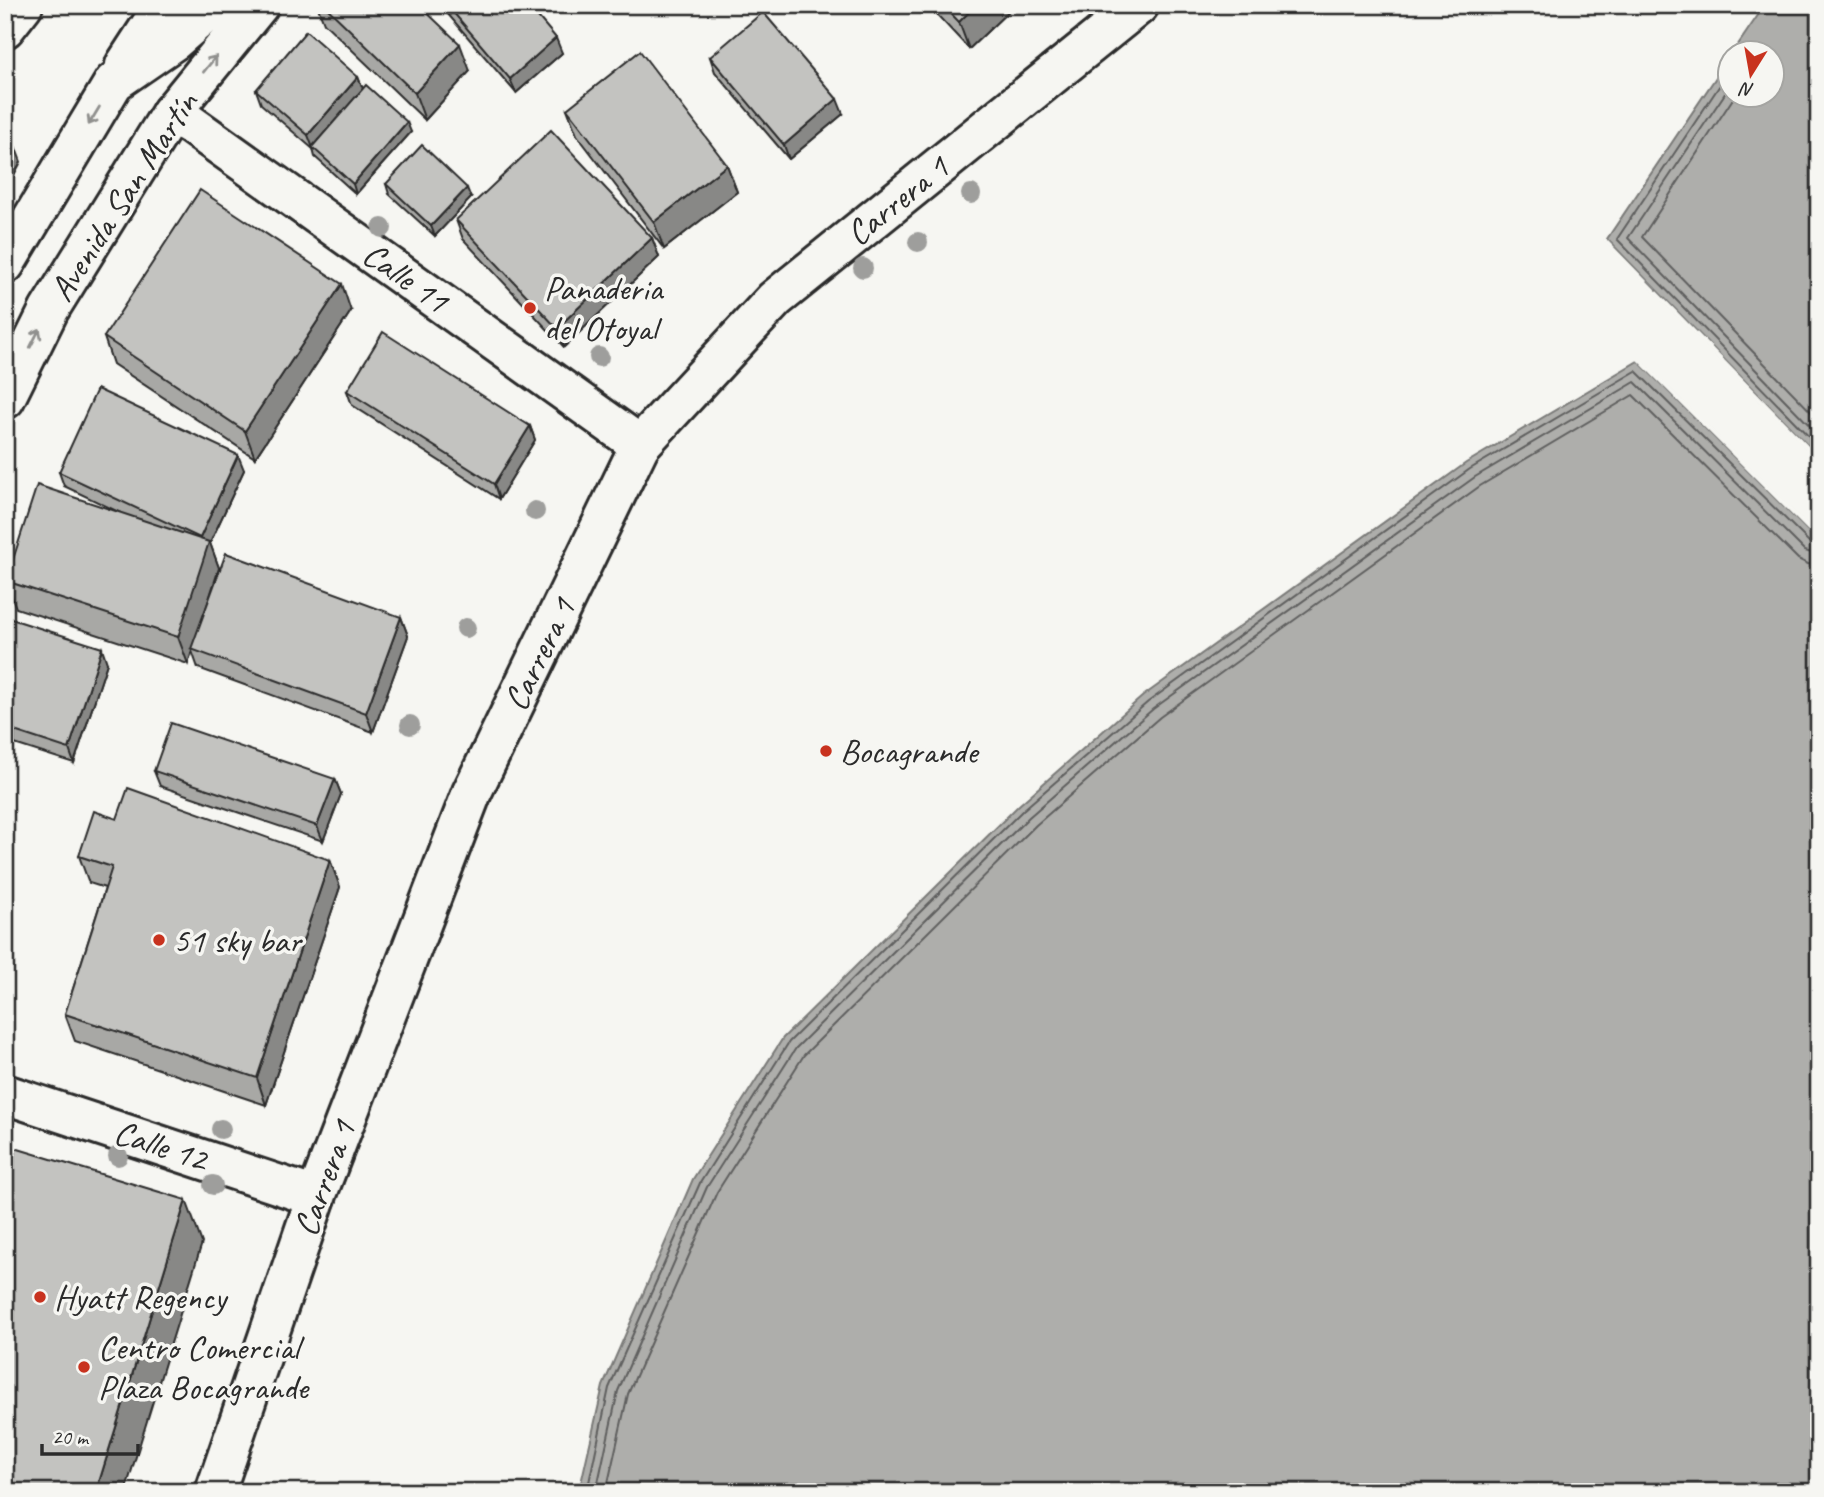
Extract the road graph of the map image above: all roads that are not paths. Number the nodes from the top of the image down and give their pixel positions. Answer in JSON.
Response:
{"nodes":[{"id":1,"x":23,"y":5,"type":"edge"},
{"id":2,"x":164,"y":5,"type":"edge"},
{"id":3,"x":215,"y":5,"type":"edge"},
{"id":4,"x":259,"y":5,"type":"edge"},
{"id":5,"x":1139,"y":5,"type":"edge"},
{"id":6,"x":5,"y":28,"type":"edge"},
{"id":7,"x":114,"y":82,"type":"junction"},
{"id":8,"x":171,"y":113,"type":"junction"},
{"id":9,"x":5,"y":264,"type":"edge"},
{"id":10,"x":5,"y":399,"type":"edge"},
{"id":11,"x":640,"y":444,"type":"junction"},
{"id":12,"x":5,"y":1094,"type":"edge"},
{"id":13,"x":316,"y":1196,"type":"junction"},
{"id":14,"x":215,"y":1492,"type":"edge"}],
"edges":[{"from":1,"to":6,"type":"street"},
{"from":2,"to":7,"type":"street","name":"Avenida San Martín"},
{"from":3,"to":7,"type":"street","name":"Avenida San Martín"},
{"from":8,"to":4,"type":"street","name":"Avenida San Martín","one_way":true},
{"from":5,"to":11,"type":"street","name":"Carrera 1"},
{"from":7,"to":9,"type":"street","name":"Avenida San Martín","one_way":true},
{"from":10,"to":8,"type":"street","name":"Avenida San Martín","one_way":true},
{"from":8,"to":11,"type":"street","name":"Calle 11"},
{"from":11,"to":13,"type":"street","name":"Carrera 1"},
{"from":12,"to":13,"type":"street","name":"Calle 12"},
{"from":13,"to":14,"type":"street","name":"Carrera 1"}]}
